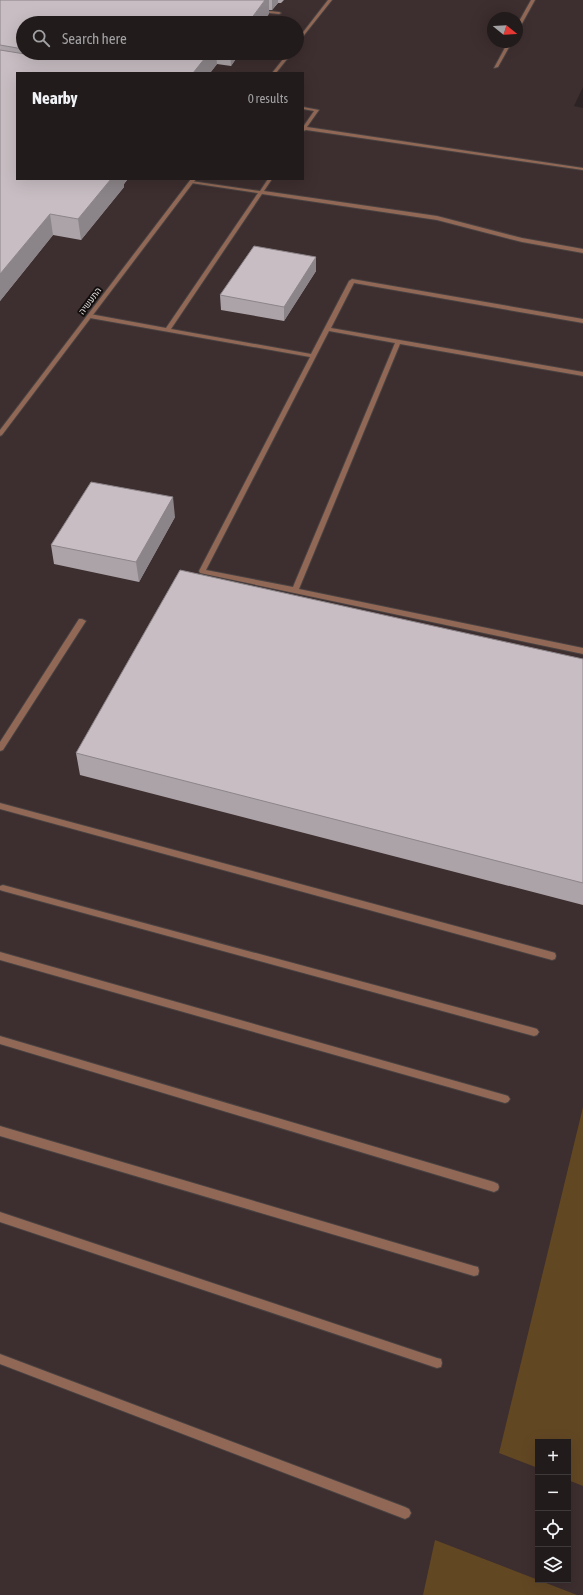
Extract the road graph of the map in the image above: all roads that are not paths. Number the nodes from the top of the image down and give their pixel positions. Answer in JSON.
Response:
{"nodes":[{"id":1,"x":330,"y":0,"type":"edge"},
{"id":2,"x":533,"y":0,"type":"edge"},
{"id":3,"x":256,"y":10,"type":"edge"},
{"id":4,"x":279,"y":13,"type":"dead end"},
{"id":5,"x":523,"y":18,"type":"edge"},
{"id":6,"x":304,"y":34,"type":"edge"},
{"id":7,"x":507,"y":48,"type":"edge"},
{"id":8,"x":284,"y":60,"type":"edge"},
{"id":9,"x":496,"y":67,"type":"dead end"},
{"id":10,"x":275,"y":72,"type":"edge"},
{"id":11,"x":304,"y":108,"type":"edge"},
{"id":12,"x":304,"y":129,"type":"edge"},
{"id":13,"x":583,"y":169,"type":"edge"},
{"id":14,"x":269,"y":180,"type":"edge"},
{"id":15,"x":192,"y":181,"type":"edge"},
{"id":16,"x":260,"y":193,"type":"junction"},
{"id":17,"x":583,"y":252,"type":"edge"},
{"id":18,"x":90,"y":316,"type":"junction"},
{"id":19,"x":583,"y":321,"type":"edge"},
{"id":20,"x":327,"y":329,"type":"junction"},
{"id":21,"x":168,"y":330,"type":"junction"},
{"id":22,"x":398,"y":342,"type":"junction"},
{"id":23,"x":313,"y":356,"type":"junction"},
{"id":24,"x":583,"y":374,"type":"edge"},
{"id":25,"x":0,"y":434,"type":"edge"},
{"id":26,"x":295,"y":590,"type":"junction"},
{"id":27,"x":82,"y":621,"type":"dead end"},
{"id":28,"x":583,"y":651,"type":"edge"},
{"id":29,"x":0,"y":748,"type":"edge"},
{"id":30,"x":0,"y":806,"type":"edge"},
{"id":31,"x":1,"y":889,"type":"edge"},
{"id":32,"x":0,"y":956,"type":"edge"},
{"id":33,"x":552,"y":956,"type":"dead end"},
{"id":34,"x":534,"y":1032,"type":"dead end"},
{"id":35,"x":0,"y":1040,"type":"edge"},
{"id":36,"x":505,"y":1100,"type":"dead end"},
{"id":37,"x":0,"y":1131,"type":"edge"},
{"id":38,"x":494,"y":1187,"type":"dead end"},
{"id":39,"x":0,"y":1217,"type":"edge"},
{"id":40,"x":474,"y":1271,"type":"dead end"},
{"id":41,"x":0,"y":1359,"type":"edge"},
{"id":42,"x":437,"y":1363,"type":"dead end"},
{"id":43,"x":405,"y":1513,"type":"dead end"}],
"edges":[{"from":1,"to":6,"type":"street"},
{"from":2,"to":5,"type":"street"},
{"from":3,"to":4,"type":"street"},
{"from":7,"to":9,"type":"street"},
{"from":8,"to":10,"type":"street"},
{"from":11,"to":12,"type":"street"},
{"from":12,"to":13,"type":"street"},
{"from":14,"to":16,"type":"street"},
{"from":15,"to":16,"type":"street"},
{"from":15,"to":18,"type":"street","name":"התעשיה"},
{"from":16,"to":17,"type":"street"},
{"from":16,"to":21,"type":"street"},
{"from":18,"to":21,"type":"street"},
{"from":18,"to":25,"type":"street","name":"התעשיה"},
{"from":19,"to":20,"type":"street"},
{"from":20,"to":22,"type":"street"},
{"from":20,"to":23,"type":"street"},
{"from":21,"to":23,"type":"street"},
{"from":22,"to":24,"type":"street"},
{"from":22,"to":26,"type":"street"},
{"from":23,"to":26,"type":"street"},
{"from":26,"to":28,"type":"street"},
{"from":27,"to":29,"type":"street"},
{"from":30,"to":33,"type":"street"},
{"from":31,"to":34,"type":"street"},
{"from":32,"to":36,"type":"street"},
{"from":35,"to":38,"type":"street"},
{"from":37,"to":40,"type":"street"},
{"from":39,"to":42,"type":"street"},
{"from":41,"to":43,"type":"street"}]}
